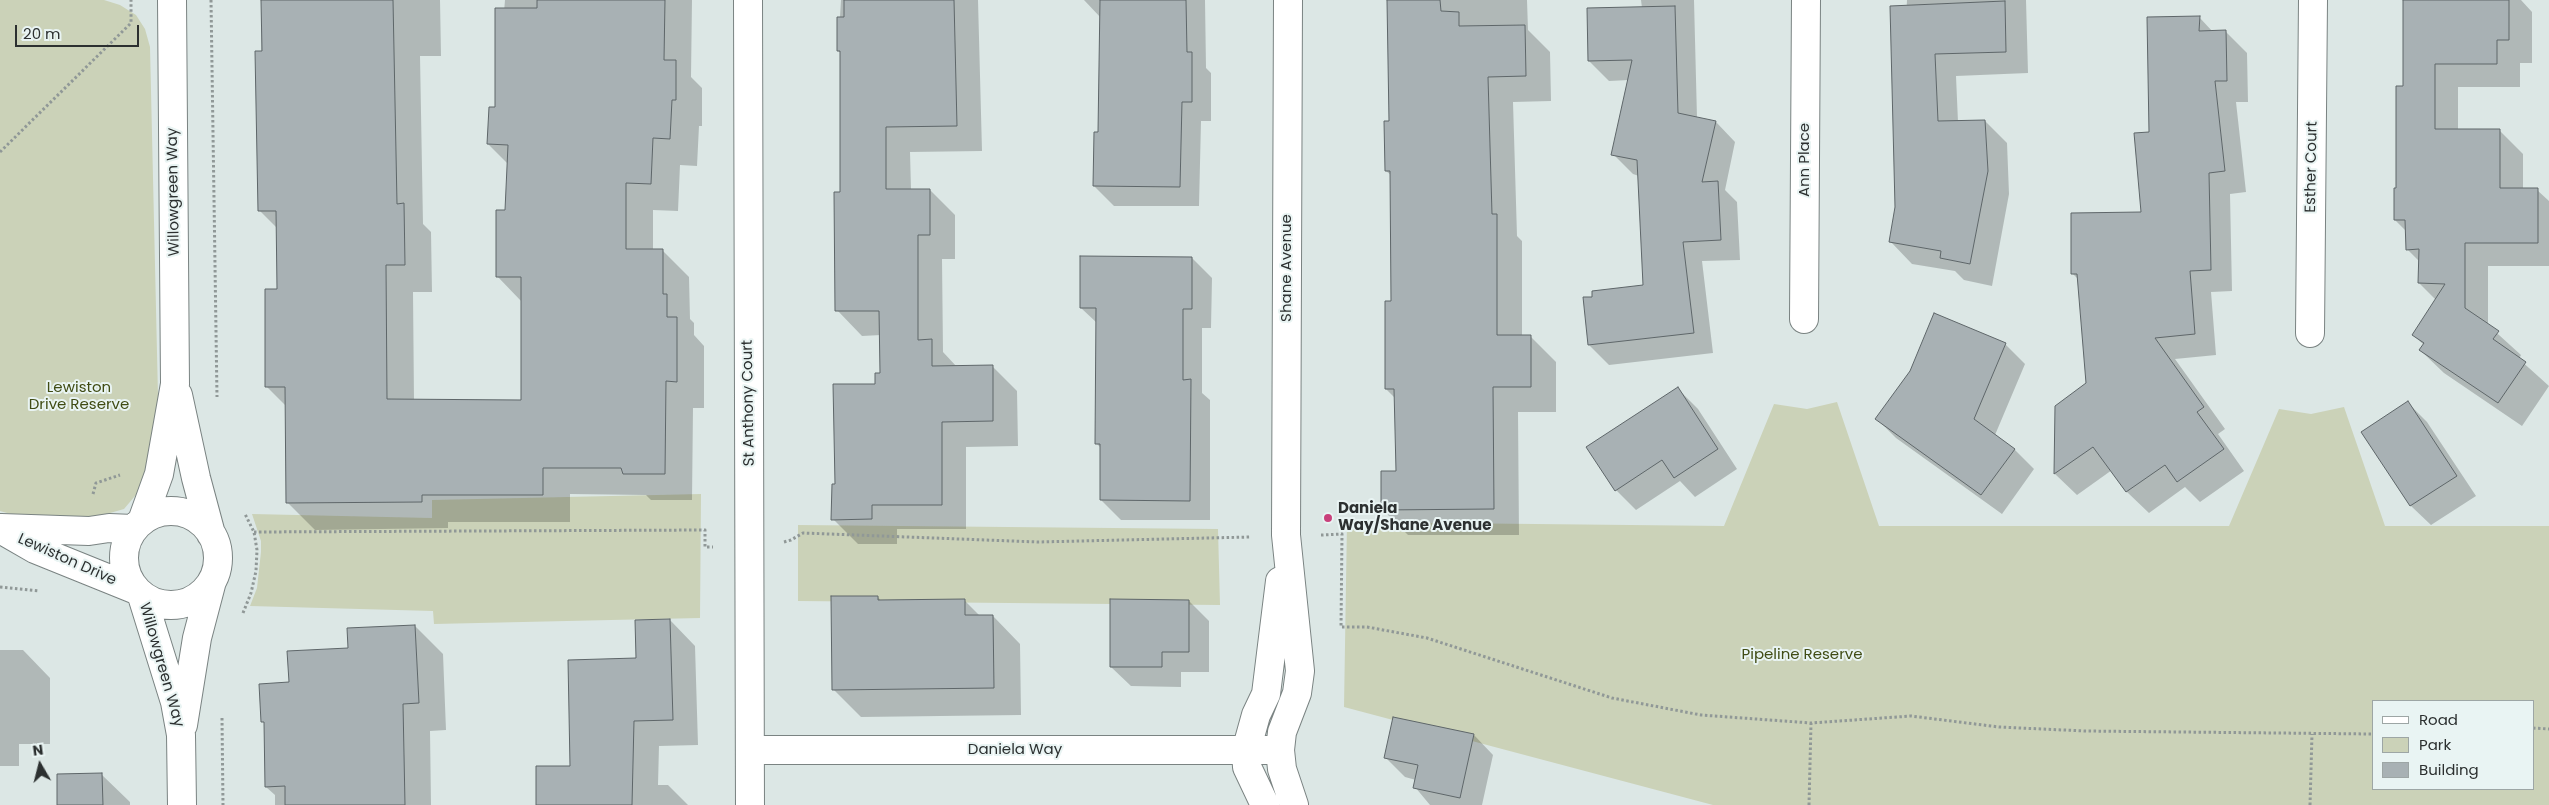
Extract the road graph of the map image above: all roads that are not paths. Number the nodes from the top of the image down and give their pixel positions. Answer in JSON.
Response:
{"nodes":[{"id":1,"x":172,"y":0,"type":"edge"},
{"id":2,"x":748,"y":0,"type":"edge"},
{"id":3,"x":1288,"y":0,"type":"edge"},
{"id":4,"x":1806,"y":0,"type":"edge"},
{"id":5,"x":2314,"y":0,"type":"edge"},
{"id":6,"x":1804,"y":319,"type":"dead end"},
{"id":7,"x":2310,"y":333,"type":"dead end"},
{"id":8,"x":176,"y":384,"type":"junction"},
{"id":9,"x":138,"y":525,"type":"junction"},
{"id":10,"x":0,"y":529,"type":"edge"},
{"id":11,"x":211,"y":534,"type":"junction"},
{"id":12,"x":1286,"y":535,"type":"junction"},
{"id":13,"x":213,"y":580,"type":"junction"},
{"id":14,"x":138,"y":592,"type":"junction"},
{"id":15,"x":181,"y":735,"type":"junction"},
{"id":16,"x":751,"y":750,"type":"junction"},
{"id":17,"x":1280,"y":750,"type":"junction"},
{"id":18,"x":1246,"y":751,"type":"junction"},
{"id":19,"x":182,"y":805,"type":"edge"},
{"id":20,"x":750,"y":805,"type":"edge"},
{"id":21,"x":1265,"y":805,"type":"edge"},
{"id":22,"x":1294,"y":805,"type":"edge"}],
"edges":[{"from":1,"to":8,"type":"street","name":"Willowgreen Way"},
{"from":2,"to":16,"type":"street","name":"St Anthony Court"},
{"from":3,"to":12,"type":"street","name":"Shane Avenue"},
{"from":4,"to":6,"type":"street","name":"Ann Place"},
{"from":5,"to":7,"type":"street","name":"Esther Court"},
{"from":8,"to":9,"type":"street","name":"Willowgreen Way"},
{"from":8,"to":11,"type":"street","name":"Willowgreen Way"},
{"from":9,"to":10,"type":"street","name":"Lewiston Drive"},
{"from":9,"to":11,"type":"street"},
{"from":9,"to":14,"type":"street"},
{"from":10,"to":14,"type":"street","name":"Lewiston Drive"},
{"from":11,"to":13,"type":"street"},
{"from":12,"to":17,"type":"street","name":"Shane Avenue"},
{"from":12,"to":18,"type":"street","name":"Shane Avenue"},
{"from":13,"to":14,"type":"street"},
{"from":13,"to":15,"type":"street","name":"Willowgreen Way"},
{"from":14,"to":15,"type":"street","name":"Willowgreen Way"},
{"from":15,"to":19,"type":"street","name":"Willowgreen Way"},
{"from":16,"to":18,"type":"street","name":"Daniela Way"},
{"from":16,"to":20,"type":"street","name":"St Anthony Court"},
{"from":17,"to":18,"type":"street","name":"Daniela Way"},
{"from":17,"to":22,"type":"street","name":"Shane Avenue"},
{"from":18,"to":21,"type":"street","name":"Shane Avenue"}]}
